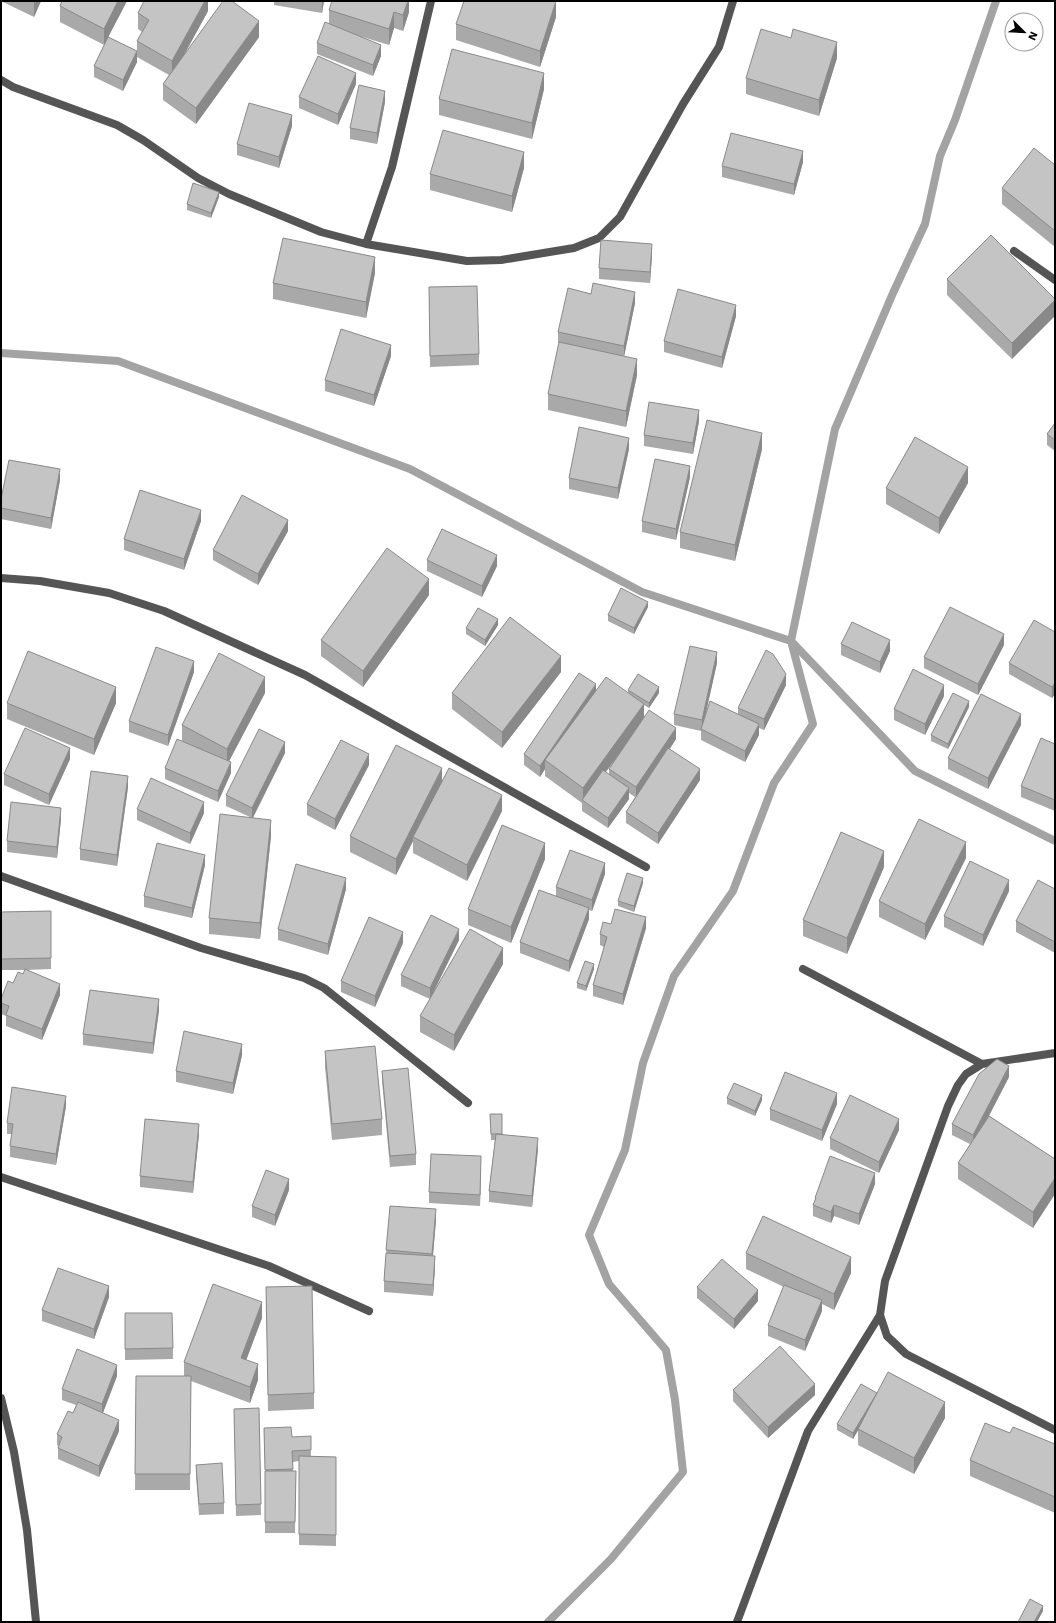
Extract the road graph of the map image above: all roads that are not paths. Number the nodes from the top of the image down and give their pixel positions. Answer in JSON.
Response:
{"nodes":[{"id":1,"x":431,"y":1,"type":"edge"},
{"id":2,"x":733,"y":1,"type":"edge"},
{"id":3,"x":1,"y":80,"type":"edge"},
{"id":4,"x":366,"y":244,"type":"junction"},
{"id":5,"x":1014,"y":251,"type":"dead end"},
{"id":6,"x":1055,"y":280,"type":"edge"},
{"id":7,"x":1,"y":578,"type":"edge"},
{"id":8,"x":646,"y":867,"type":"dead end"},
{"id":9,"x":1,"y":876,"type":"edge"},
{"id":10,"x":803,"y":969,"type":"dead end"},
{"id":11,"x":1055,"y":1053,"type":"edge"},
{"id":12,"x":982,"y":1064,"type":"junction"},
{"id":13,"x":468,"y":1103,"type":"dead end"},
{"id":14,"x":1,"y":1177,"type":"edge"},
{"id":15,"x":369,"y":1312,"type":"dead end"},
{"id":16,"x":880,"y":1315,"type":"junction"},
{"id":17,"x":1,"y":1398,"type":"edge"},
{"id":18,"x":1055,"y":1430,"type":"edge"},
{"id":19,"x":9,"y":1431,"type":"junction"},
{"id":20,"x":1,"y":1435,"type":"edge"},
{"id":21,"x":36,"y":1622,"type":"edge"},
{"id":22,"x":737,"y":1622,"type":"edge"}],
"edges":[{"from":1,"to":4,"type":"street"},
{"from":2,"to":4,"type":"street"},
{"from":3,"to":4,"type":"street"},
{"from":5,"to":6,"type":"street"},
{"from":7,"to":8,"type":"street"},
{"from":9,"to":13,"type":"street"},
{"from":10,"to":12,"type":"street"},
{"from":11,"to":12,"type":"street"},
{"from":12,"to":16,"type":"street"},
{"from":14,"to":15,"type":"street"},
{"from":16,"to":18,"type":"street"},
{"from":16,"to":22,"type":"street"},
{"from":17,"to":19,"type":"street"},
{"from":19,"to":20,"type":"street"},
{"from":19,"to":21,"type":"street"}]}
